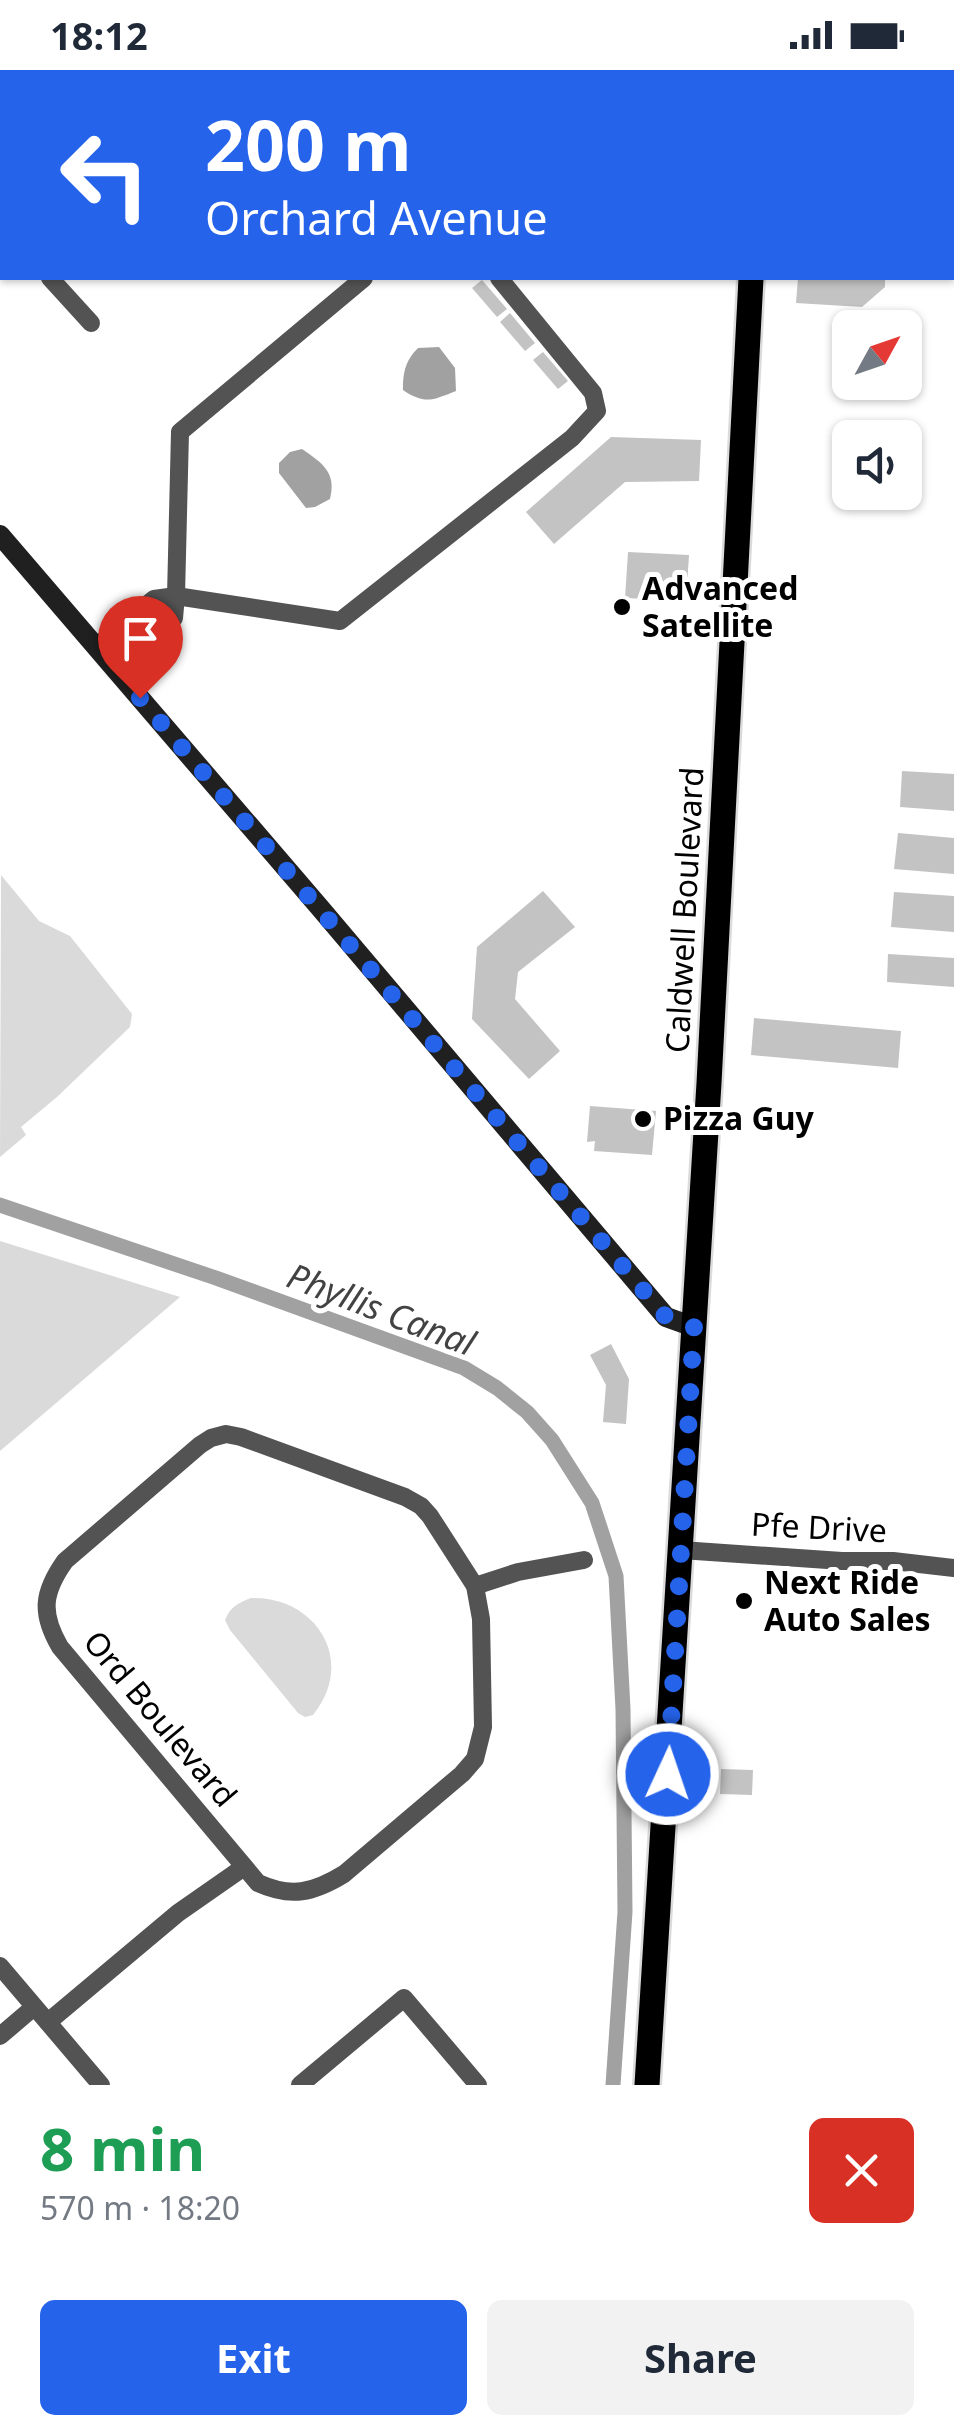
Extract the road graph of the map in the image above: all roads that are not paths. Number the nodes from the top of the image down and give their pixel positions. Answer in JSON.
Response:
{"nodes":[{"id":1,"x":52,"y":280,"type":"edge"},
{"id":2,"x":362,"y":280,"type":"edge"},
{"id":3,"x":501,"y":280,"type":"edge"},
{"id":4,"x":752,"y":280,"type":"edge"},
{"id":5,"x":90,"y":323,"type":"dead end"},
{"id":6,"x":0,"y":535,"type":"edge"},
{"id":7,"x":176,"y":596,"type":"junction"},
{"id":8,"x":96,"y":647,"type":"junction"},
{"id":9,"x":116,"y":670,"type":"junction"},
{"id":10,"x":694,"y":1327,"type":"junction"},
{"id":11,"x":681,"y":1550,"type":"junction"},
{"id":12,"x":584,"y":1560,"type":"dead end"},
{"id":13,"x":954,"y":1568,"type":"edge"},
{"id":14,"x":476,"y":1586,"type":"junction"},
{"id":15,"x":244,"y":1867,"type":"junction"},
{"id":16,"x":0,"y":1966,"type":"edge"},
{"id":17,"x":34,"y":2006,"type":"junction"},
{"id":18,"x":48,"y":2022,"type":"junction"},
{"id":19,"x":0,"y":2036,"type":"edge"},
{"id":20,"x":101,"y":2085,"type":"edge"},
{"id":21,"x":300,"y":2085,"type":"edge"},
{"id":22,"x":478,"y":2085,"type":"edge"},
{"id":23,"x":647,"y":2085,"type":"edge"}],
"edges":[{"from":1,"to":5,"type":"street"},
{"from":2,"to":7,"type":"street"},
{"from":3,"to":7,"type":"street"},
{"from":4,"to":10,"type":"main road","name":"Caldwell Boulevard"},
{"from":6,"to":8,"type":"street"},
{"from":7,"to":8,"type":"street"},
{"from":7,"to":9,"type":"street"},
{"from":8,"to":9,"type":"street"},
{"from":9,"to":10,"type":"street"},
{"from":10,"to":11,"type":"main road","name":"Caldwell Boulevard"},
{"from":11,"to":13,"type":"street","name":"Pfe Drive"},
{"from":11,"to":23,"type":"main road","name":"Caldwell Boulevard"},
{"from":12,"to":14,"type":"street"},
{"from":14,"to":15,"type":"street","name":"Ord Boulevard"},
{"from":14,"to":15,"type":"street","name":"Ord Boulevard"},
{"from":15,"to":18,"type":"street"},
{"from":16,"to":17,"type":"street"},
{"from":17,"to":18,"type":"street"},
{"from":17,"to":19,"type":"street"},
{"from":18,"to":20,"type":"street"},
{"from":21,"to":22,"type":"street"}]}
